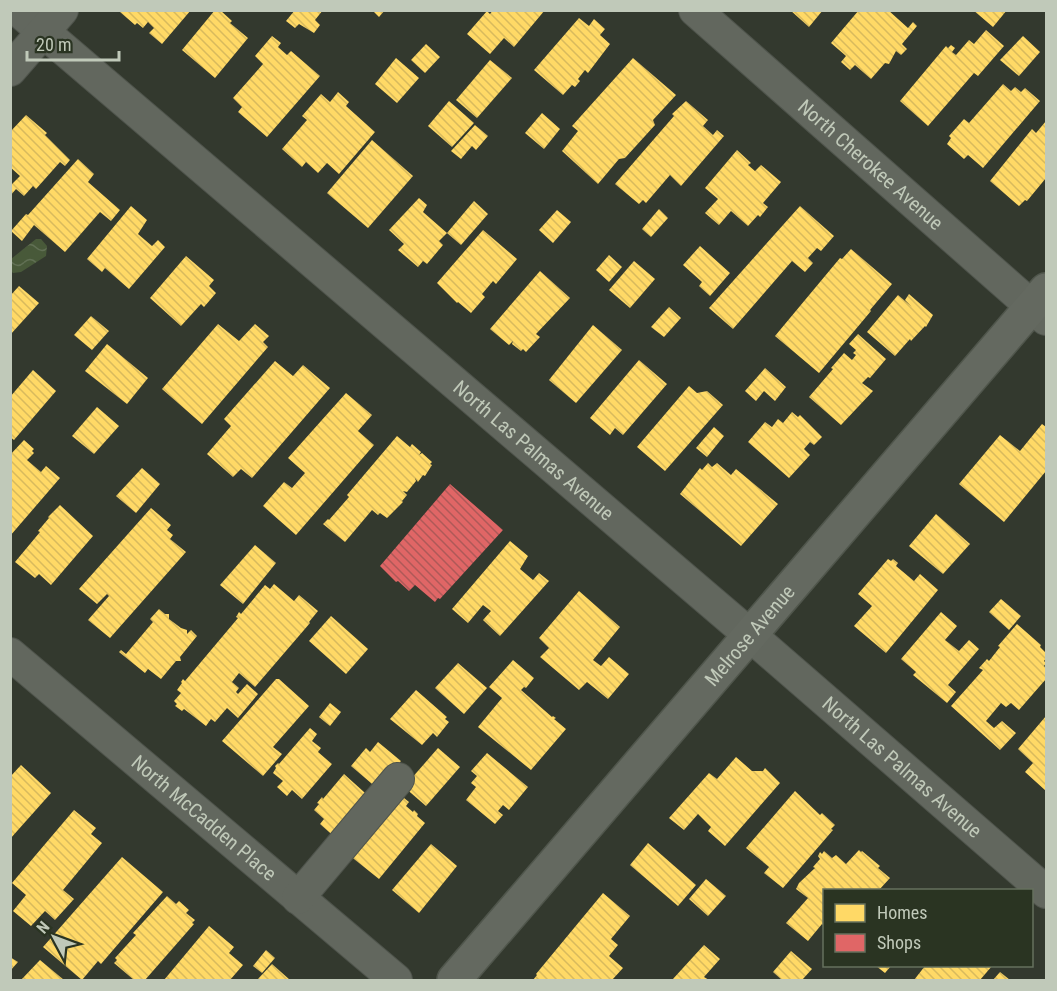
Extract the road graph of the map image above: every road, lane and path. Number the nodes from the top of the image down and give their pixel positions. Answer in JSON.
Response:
{"nodes":[{"id":1,"x":18,"y":10,"type":"edge"},
{"id":2,"x":695,"y":10,"type":"edge"},
{"id":3,"x":53,"y":21,"type":"edge"},
{"id":4,"x":10,"y":70,"type":"edge"},
{"id":5,"x":1042,"y":305,"type":"edge"},
{"id":6,"x":751,"y":636,"type":"junction"},
{"id":7,"x":10,"y":654,"type":"edge"},
{"id":8,"x":398,"y":779,"type":"dead end"},
{"id":9,"x":1047,"y":892,"type":"edge"},
{"id":10,"x":298,"y":898,"type":"junction"},
{"id":11,"x":396,"y":981,"type":"edge"},
{"id":12,"x":454,"y":981,"type":"edge"}],
"edges":[{"from":1,"to":3,"type":"street","name":"North Las Palmas Avenue"},
{"from":2,"to":5,"type":"street","name":"North Cherokee Avenue"},
{"from":3,"to":4,"type":"street"},
{"from":3,"to":6,"type":"street","name":"North Las Palmas Avenue"},
{"from":5,"to":6,"type":"main road","name":"Melrose Avenue"},
{"from":6,"to":9,"type":"street","name":"North Las Palmas Avenue"},
{"from":6,"to":12,"type":"main road","name":"Melrose Avenue"},
{"from":7,"to":10,"type":"street","name":"North McCadden Place"},
{"from":8,"to":10,"type":"street"},
{"from":10,"to":11,"type":"street","name":"North McCadden Place"}]}
